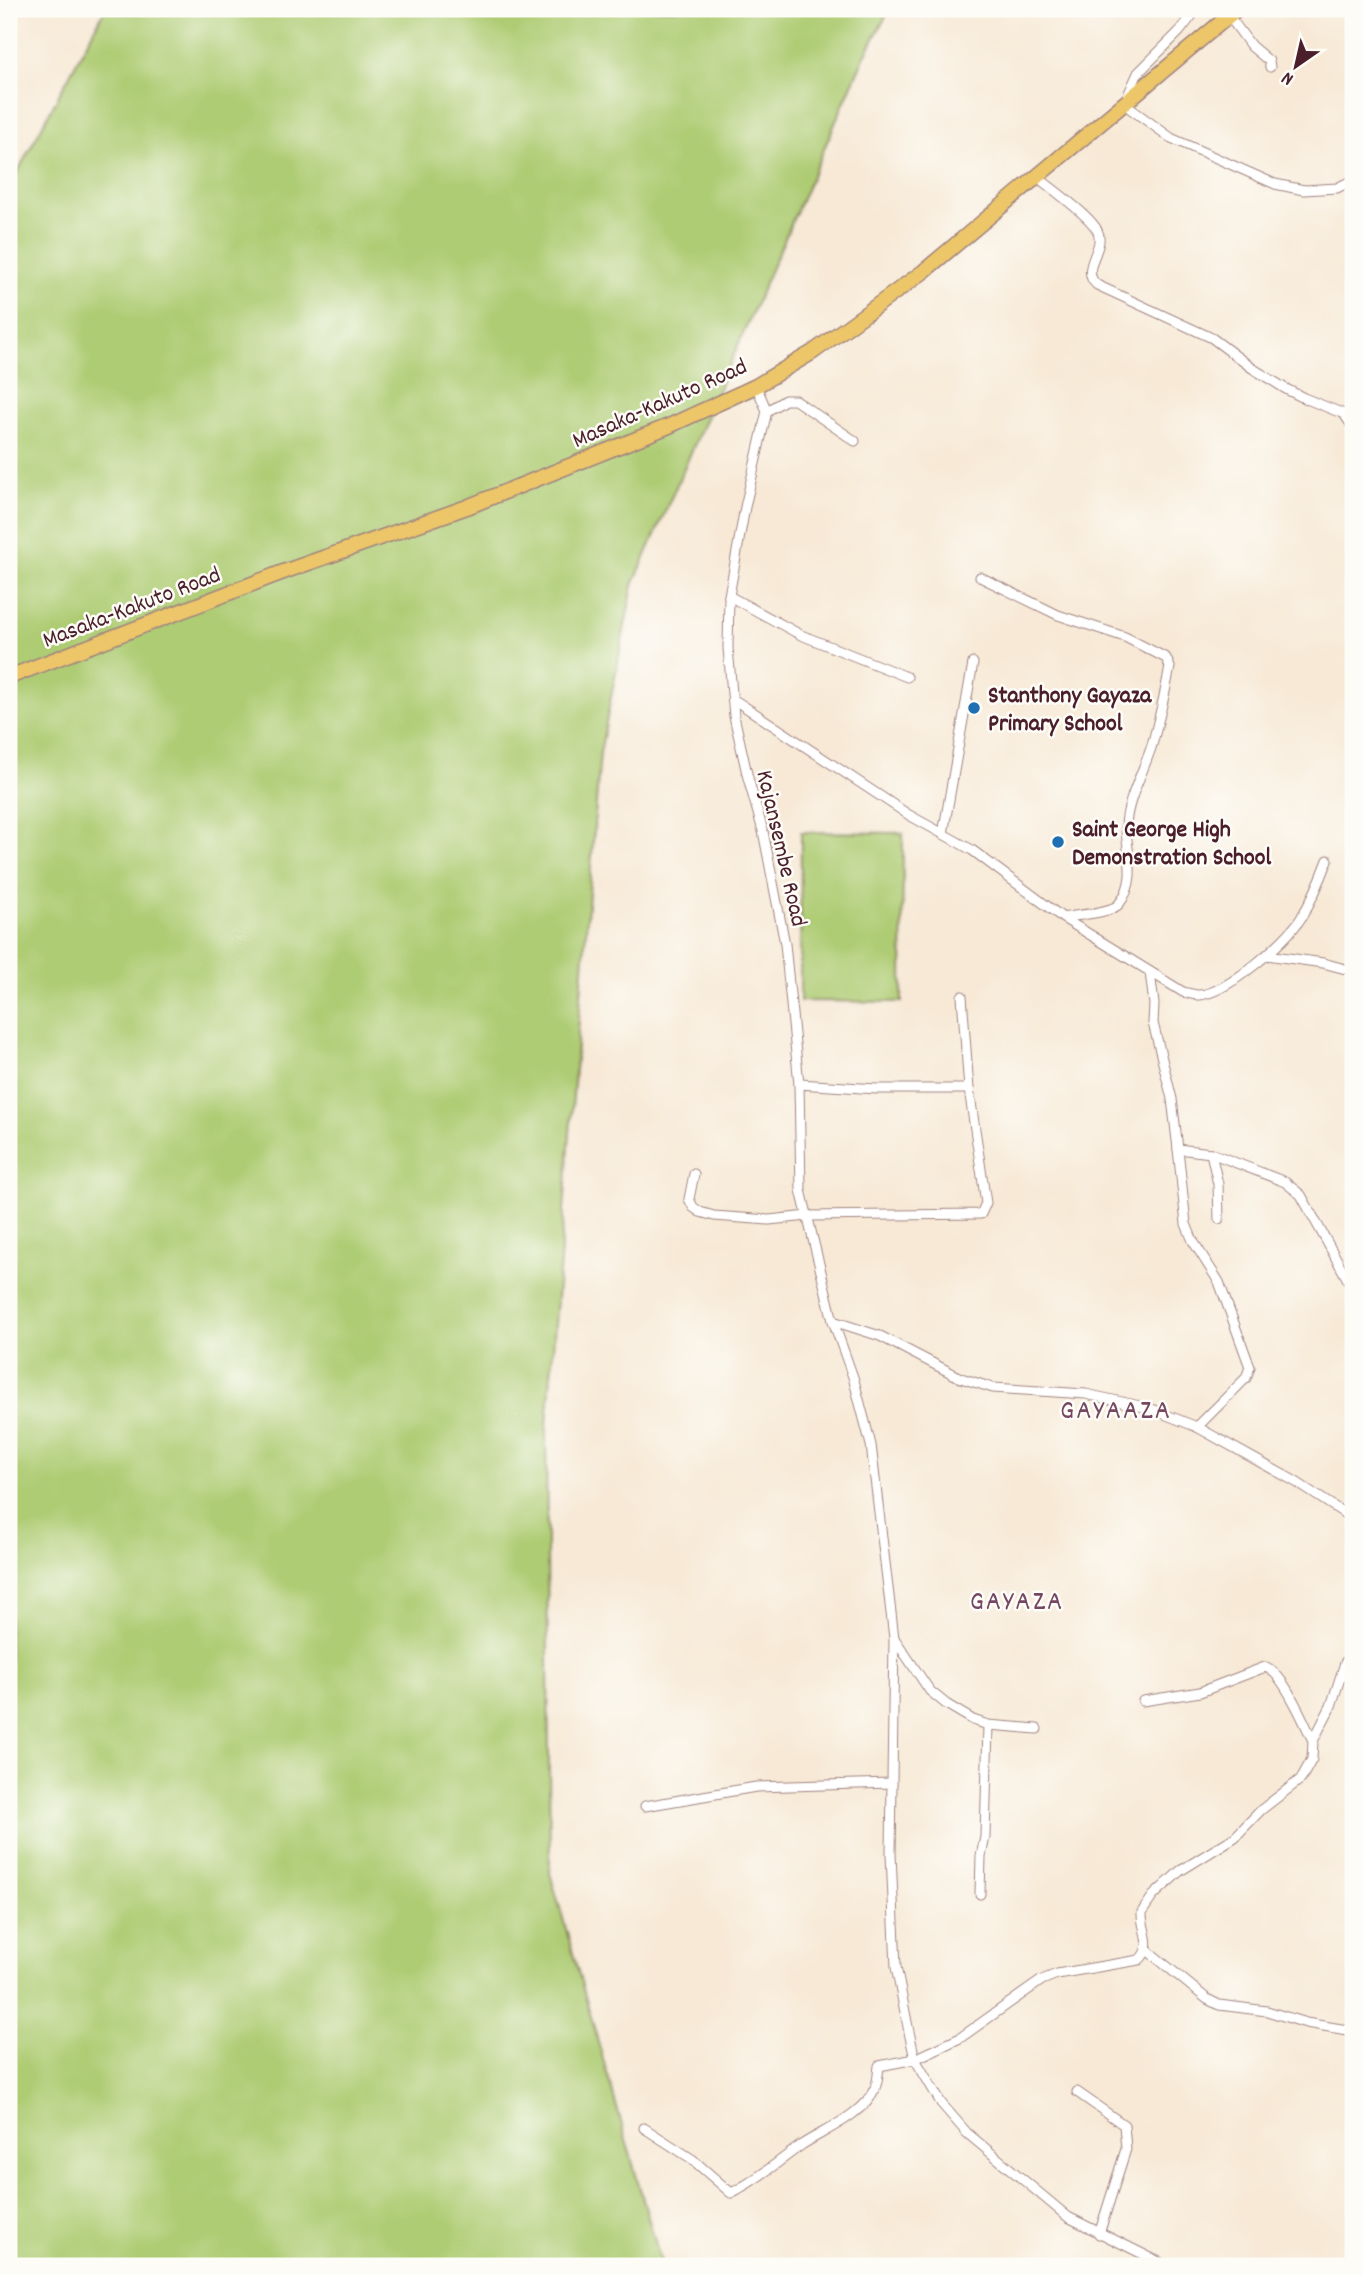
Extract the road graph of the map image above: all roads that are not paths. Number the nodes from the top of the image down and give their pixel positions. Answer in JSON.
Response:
{"nodes":[{"id":1,"x":1197,"y":9,"type":"edge"},
{"id":2,"x":1233,"y":12,"type":"edge"},
{"id":3,"x":1270,"y":67,"type":"dead end"},
{"id":4,"x":1124,"y":104,"type":"junction"},
{"id":5,"x":1036,"y":176,"type":"junction"},
{"id":6,"x":1353,"y":180,"type":"edge"},
{"id":7,"x":755,"y":386,"type":"junction"},
{"id":8,"x":767,"y":411,"type":"junction"},
{"id":9,"x":1353,"y":427,"type":"edge"},
{"id":10,"x":855,"y":441,"type":"dead end"},
{"id":11,"x":979,"y":577,"type":"dead end"},
{"id":12,"x":729,"y":596,"type":"junction"},
{"id":13,"x":973,"y":663,"type":"dead end"},
{"id":14,"x":9,"y":677,"type":"edge"},
{"id":15,"x":907,"y":677,"type":"dead end"},
{"id":16,"x":733,"y":699,"type":"junction"},
{"id":17,"x":943,"y":834,"type":"junction"},
{"id":18,"x":1328,"y":860,"type":"dead end"},
{"id":19,"x":1063,"y":918,"type":"junction"},
{"id":20,"x":1267,"y":955,"type":"junction"},
{"id":21,"x":1353,"y":971,"type":"edge"},
{"id":22,"x":1150,"y":972,"type":"junction"},
{"id":23,"x":961,"y":996,"type":"dead end"},
{"id":24,"x":799,"y":1084,"type":"junction"},
{"id":25,"x":969,"y":1089,"type":"junction"},
{"id":26,"x":1178,"y":1149,"type":"junction"},
{"id":27,"x":1212,"y":1153,"type":"junction"},
{"id":28,"x":694,"y":1174,"type":"dead end"},
{"id":29,"x":808,"y":1216,"type":"junction"},
{"id":30,"x":1219,"y":1219,"type":"dead end"},
{"id":31,"x":1353,"y":1289,"type":"edge"},
{"id":32,"x":833,"y":1321,"type":"junction"},
{"id":33,"x":1197,"y":1427,"type":"junction"},
{"id":34,"x":1353,"y":1519,"type":"edge"},
{"id":35,"x":894,"y":1638,"type":"junction"},
{"id":36,"x":1353,"y":1650,"type":"edge"},
{"id":37,"x":1143,"y":1702,"type":"dead end"},
{"id":38,"x":988,"y":1725,"type":"junction"},
{"id":39,"x":1037,"y":1729,"type":"dead end"},
{"id":40,"x":1313,"y":1741,"type":"junction"},
{"id":41,"x":892,"y":1783,"type":"junction"},
{"id":42,"x":645,"y":1806,"type":"dead end"},
{"id":43,"x":980,"y":1894,"type":"dead end"},
{"id":44,"x":1147,"y":1950,"type":"junction"},
{"id":45,"x":1353,"y":2031,"type":"edge"},
{"id":46,"x":915,"y":2059,"type":"junction"},
{"id":47,"x":1077,"y":2092,"type":"dead end"},
{"id":48,"x":645,"y":2128,"type":"dead end"},
{"id":49,"x":1099,"y":2234,"type":"junction"},
{"id":50,"x":1167,"y":2266,"type":"edge"}],
"edges":[{"from":1,"to":4,"type":"street"},
{"from":2,"to":3,"type":"street"},
{"from":2,"to":4,"type":"highway","name":"Masaka-Kakuto Road"},
{"from":4,"to":5,"type":"highway","name":"Masaka-Kakuto Road"},
{"from":4,"to":6,"type":"street"},
{"from":5,"to":7,"type":"highway","name":"Masaka-Kakuto Road"},
{"from":5,"to":9,"type":"street"},
{"from":7,"to":8,"type":"street"},
{"from":7,"to":14,"type":"highway","name":"Masaka-Kakuto Road"},
{"from":8,"to":10,"type":"street"},
{"from":8,"to":12,"type":"street","name":"Kajansembe Road"},
{"from":11,"to":19,"type":"street"},
{"from":12,"to":15,"type":"street"},
{"from":12,"to":16,"type":"street","name":"Kajansembe Road"},
{"from":13,"to":17,"type":"street"},
{"from":16,"to":17,"type":"street"},
{"from":16,"to":24,"type":"street","name":"Kajansembe Road"},
{"from":17,"to":19,"type":"street"},
{"from":18,"to":20,"type":"street"},
{"from":19,"to":22,"type":"street"},
{"from":20,"to":21,"type":"street"},
{"from":20,"to":22,"type":"street"},
{"from":22,"to":26,"type":"street"},
{"from":23,"to":25,"type":"street"},
{"from":24,"to":25,"type":"street"},
{"from":24,"to":29,"type":"street","name":"Kajansembe Road"},
{"from":25,"to":29,"type":"street"},
{"from":26,"to":27,"type":"street"},
{"from":26,"to":33,"type":"street"},
{"from":27,"to":30,"type":"street"},
{"from":27,"to":31,"type":"street"},
{"from":28,"to":29,"type":"street"},
{"from":29,"to":32,"type":"street","name":"Kajansembe Road"},
{"from":32,"to":33,"type":"street"},
{"from":32,"to":35,"type":"street","name":"Kajansembe Road"},
{"from":33,"to":34,"type":"street"},
{"from":35,"to":38,"type":"street"},
{"from":35,"to":41,"type":"street","name":"Kajansembe Road"},
{"from":36,"to":40,"type":"street"},
{"from":37,"to":40,"type":"street"},
{"from":38,"to":39,"type":"street"},
{"from":38,"to":43,"type":"street"},
{"from":40,"to":44,"type":"street"},
{"from":41,"to":42,"type":"street"},
{"from":41,"to":46,"type":"street","name":"Kajansembe Road"},
{"from":44,"to":45,"type":"street"},
{"from":44,"to":46,"type":"street"},
{"from":46,"to":48,"type":"street"},
{"from":46,"to":49,"type":"street","name":"Kajansembe Road"},
{"from":47,"to":49,"type":"street"},
{"from":49,"to":50,"type":"street","name":"Kajansembe Road"}]}
